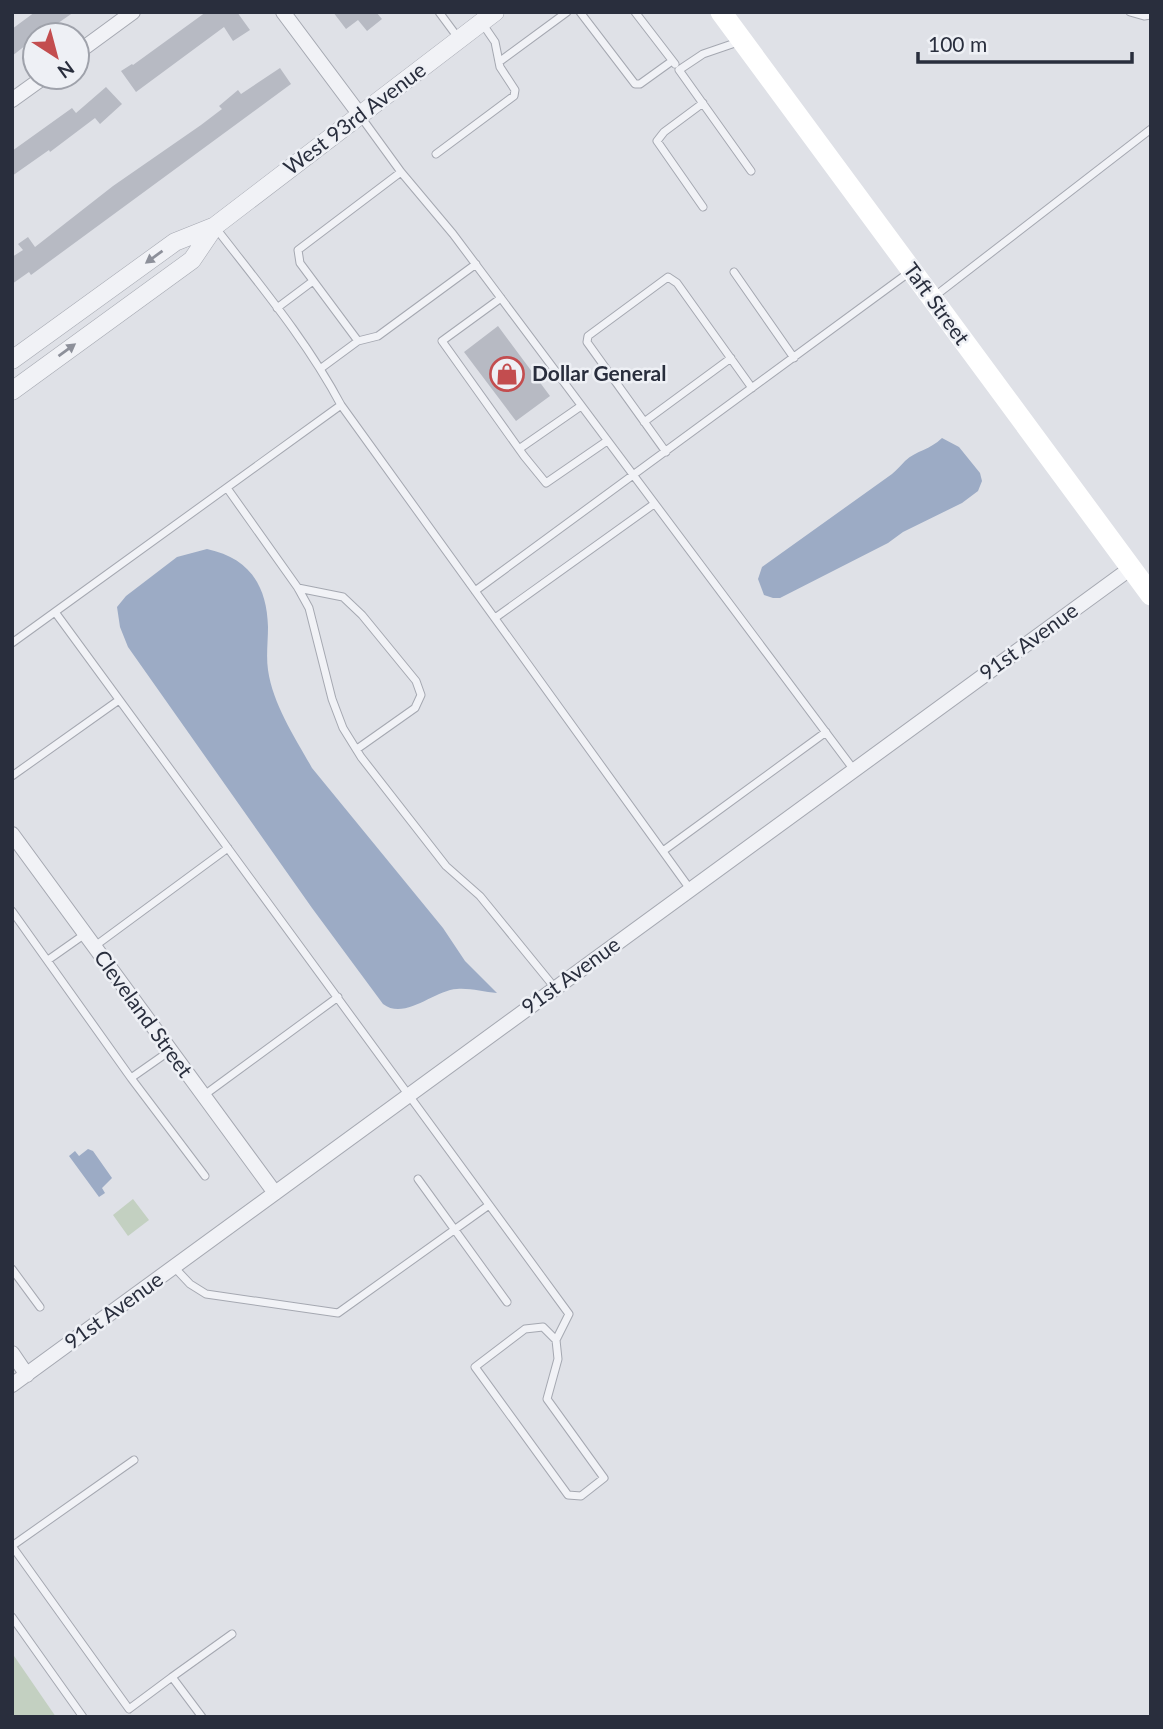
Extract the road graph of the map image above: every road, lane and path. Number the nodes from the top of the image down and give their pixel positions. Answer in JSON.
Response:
{"nodes":[{"id":1,"x":134,"y":12,"type":"edge"},
{"id":2,"x":283,"y":12,"type":"edge"},
{"id":3,"x":439,"y":12,"type":"edge"},
{"id":4,"x":567,"y":12,"type":"edge"},
{"id":5,"x":580,"y":12,"type":"edge"},
{"id":6,"x":635,"y":12,"type":"edge"},
{"id":7,"x":721,"y":12,"type":"edge"},
{"id":8,"x":1130,"y":12,"type":"edge"},
{"id":9,"x":1151,"y":15,"type":"edge"},
{"id":10,"x":489,"y":17,"type":"edge"},
{"id":11,"x":459,"y":39,"type":"junction"},
{"id":12,"x":742,"y":41,"type":"junction"},
{"id":13,"x":91,"y":43,"type":"edge"},
{"id":14,"x":672,"y":61,"type":"junction"},
{"id":15,"x":499,"y":62,"type":"junction"},
{"id":16,"x":679,"y":70,"type":"junction"},
{"id":17,"x":702,"y":103,"type":"junction"},
{"id":18,"x":360,"y":115,"type":"junction"},
{"id":19,"x":1151,"y":129,"type":"edge"},
{"id":20,"x":436,"y":154,"type":"dead end"},
{"id":21,"x":751,"y":171,"type":"dead end"},
{"id":22,"x":401,"y":172,"type":"junction"},
{"id":23,"x":703,"y":207,"type":"dead end"},
{"id":24,"x":215,"y":226,"type":"junction"},
{"id":25,"x":476,"y":264,"type":"junction"},
{"id":26,"x":911,"y":271,"type":"junction"},
{"id":27,"x":733,"y":272,"type":"dead end"},
{"id":28,"x":313,"y":281,"type":"junction"},
{"id":29,"x":501,"y":298,"type":"junction"},
{"id":30,"x":932,"y":298,"type":"junction"},
{"id":31,"x":277,"y":308,"type":"junction"},
{"id":32,"x":358,"y":341,"type":"junction"},
{"id":33,"x":730,"y":358,"type":"junction"},
{"id":34,"x":794,"y":358,"type":"junction"},
{"id":35,"x":12,"y":360,"type":"edge"},
{"id":36,"x":320,"y":369,"type":"junction"},
{"id":37,"x":752,"y":388,"type":"junction"},
{"id":38,"x":12,"y":391,"type":"edge"},
{"id":39,"x":341,"y":405,"type":"junction"},
{"id":40,"x":581,"y":406,"type":"junction"},
{"id":41,"x":644,"y":422,"type":"junction"},
{"id":42,"x":607,"y":441,"type":"junction"},
{"id":43,"x":519,"y":449,"type":"junction"},
{"id":44,"x":666,"y":452,"type":"junction"},
{"id":45,"x":633,"y":477,"type":"junction"},
{"id":46,"x":227,"y":488,"type":"junction"},
{"id":47,"x":654,"y":504,"type":"junction"},
{"id":48,"x":1131,"y":568,"type":"junction"},
{"id":49,"x":298,"y":587,"type":"junction"},
{"id":50,"x":475,"y":591,"type":"junction"},
{"id":51,"x":1151,"y":595,"type":"edge"},
{"id":52,"x":55,"y":612,"type":"junction"},
{"id":53,"x":495,"y":618,"type":"junction"},
{"id":54,"x":12,"y":643,"type":"edge"},
{"id":55,"x":119,"y":700,"type":"junction"},
{"id":56,"x":825,"y":732,"type":"junction"},
{"id":57,"x":356,"y":750,"type":"junction"},
{"id":58,"x":854,"y":770,"type":"junction"},
{"id":59,"x":12,"y":776,"type":"edge"},
{"id":60,"x":12,"y":834,"type":"edge"},
{"id":61,"x":228,"y":848,"type":"junction"},
{"id":62,"x":663,"y":851,"type":"junction"},
{"id":63,"x":690,"y":889,"type":"junction"},
{"id":64,"x":12,"y":911,"type":"edge"},
{"id":65,"x":85,"y":934,"type":"junction"},
{"id":66,"x":94,"y":946,"type":"junction"},
{"id":67,"x":48,"y":960,"type":"junction"},
{"id":68,"x":555,"y":988,"type":"junction"},
{"id":69,"x":338,"y":997,"type":"junction"},
{"id":70,"x":171,"y":1050,"type":"junction"},
{"id":71,"x":131,"y":1078,"type":"junction"},
{"id":72,"x":409,"y":1095,"type":"junction"},
{"id":73,"x":203,"y":1096,"type":"junction"},
{"id":74,"x":205,"y":1176,"type":"dead end"},
{"id":75,"x":418,"y":1179,"type":"dead end"},
{"id":76,"x":275,"y":1193,"type":"junction"},
{"id":77,"x":489,"y":1205,"type":"junction"},
{"id":78,"x":455,"y":1229,"type":"junction"},
{"id":79,"x":174,"y":1267,"type":"junction"},
{"id":80,"x":12,"y":1269,"type":"edge"},
{"id":81,"x":508,"y":1302,"type":"dead end"},
{"id":82,"x":40,"y":1307,"type":"dead end"},
{"id":83,"x":556,"y":1340,"type":"junction"},
{"id":84,"x":12,"y":1353,"type":"edge"},
{"id":85,"x":27,"y":1374,"type":"junction"},
{"id":86,"x":12,"y":1385,"type":"edge"},
{"id":87,"x":134,"y":1460,"type":"dead end"},
{"id":88,"x":12,"y":1617,"type":"edge"},
{"id":89,"x":232,"y":1634,"type":"dead end"},
{"id":90,"x":173,"y":1677,"type":"junction"},
{"id":91,"x":129,"y":1709,"type":"junction"},
{"id":92,"x":83,"y":1717,"type":"edge"},
{"id":93,"x":134,"y":1717,"type":"edge"},
{"id":94,"x":202,"y":1717,"type":"edge"}],
"edges":[{"from":1,"to":13,"type":"street"},
{"from":2,"to":18,"type":"street"},
{"from":3,"to":11,"type":"lane"},
{"from":4,"to":15,"type":"lane"},
{"from":5,"to":14,"type":"lane"},
{"from":6,"to":14,"type":"lane"},
{"from":7,"to":12,"type":"main road","name":"Taft Street"},
{"from":8,"to":9,"type":"lane"},
{"from":10,"to":11,"type":"street","name":"West 93rd Avenue"},
{"from":10,"to":15,"type":"lane"},
{"from":11,"to":18,"type":"street","name":"West 93rd Avenue"},
{"from":12,"to":16,"type":"lane"},
{"from":12,"to":26,"type":"main road","name":"Taft Street"},
{"from":14,"to":16,"type":"lane"},
{"from":15,"to":20,"type":"lane"},
{"from":16,"to":17,"type":"lane"},
{"from":17,"to":21,"type":"lane"},
{"from":17,"to":23,"type":"lane"},
{"from":18,"to":22,"type":"lane"},
{"from":18,"to":24,"type":"street","name":"West 93rd Avenue"},
{"from":19,"to":30,"type":"lane"},
{"from":22,"to":25,"type":"lane"},
{"from":22,"to":28,"type":"lane"},
{"from":24,"to":31,"type":"lane"},
{"from":24,"to":35,"type":"street","name":"West 93rd Avenue","one_way":true},
{"from":38,"to":24,"type":"street","name":"West 93rd Avenue","one_way":true},
{"from":25,"to":29,"type":"lane"},
{"from":25,"to":32,"type":"lane"},
{"from":26,"to":30,"type":"main road","name":"Taft Street"},
{"from":26,"to":34,"type":"lane"},
{"from":27,"to":34,"type":"lane"},
{"from":28,"to":31,"type":"lane"},
{"from":28,"to":32,"type":"lane"},
{"from":29,"to":40,"type":"lane"},
{"from":29,"to":43,"type":"lane"},
{"from":30,"to":48,"type":"main road","name":"Taft Street"},
{"from":31,"to":36,"type":"lane"},
{"from":32,"to":36,"type":"lane"},
{"from":33,"to":37,"type":"lane"},
{"from":33,"to":41,"type":"lane"},
{"from":33,"to":41,"type":"lane"},
{"from":34,"to":37,"type":"lane"},
{"from":36,"to":39,"type":"lane"},
{"from":37,"to":44,"type":"lane"},
{"from":39,"to":46,"type":"lane"},
{"from":39,"to":50,"type":"lane"},
{"from":40,"to":42,"type":"lane"},
{"from":40,"to":43,"type":"lane"},
{"from":41,"to":44,"type":"lane"},
{"from":42,"to":43,"type":"lane"},
{"from":42,"to":45,"type":"lane"},
{"from":44,"to":45,"type":"lane"},
{"from":45,"to":47,"type":"lane"},
{"from":45,"to":50,"type":"lane"},
{"from":46,"to":49,"type":"lane"},
{"from":46,"to":52,"type":"lane"},
{"from":47,"to":53,"type":"lane"},
{"from":47,"to":56,"type":"lane"},
{"from":48,"to":51,"type":"main road","name":"Taft Street"},
{"from":48,"to":58,"type":"street","name":"91st Avenue"},
{"from":49,"to":57,"type":"lane"},
{"from":49,"to":57,"type":"lane"},
{"from":50,"to":53,"type":"lane"},
{"from":52,"to":54,"type":"lane"},
{"from":52,"to":55,"type":"lane"},
{"from":53,"to":62,"type":"lane"},
{"from":55,"to":59,"type":"lane"},
{"from":55,"to":61,"type":"lane"},
{"from":56,"to":58,"type":"lane"},
{"from":56,"to":62,"type":"lane"},
{"from":57,"to":68,"type":"lane"},
{"from":58,"to":63,"type":"street","name":"91st Avenue"},
{"from":60,"to":65,"type":"street","name":"Cleveland Street"},
{"from":61,"to":66,"type":"lane"},
{"from":61,"to":69,"type":"lane"},
{"from":62,"to":63,"type":"lane"},
{"from":63,"to":68,"type":"street","name":"91st Avenue"},
{"from":64,"to":67,"type":"lane"},
{"from":65,"to":66,"type":"street","name":"Cleveland Street"},
{"from":65,"to":67,"type":"lane"},
{"from":66,"to":70,"type":"street","name":"Cleveland Street"},
{"from":67,"to":71,"type":"lane"},
{"from":68,"to":72,"type":"street","name":"91st Avenue"},
{"from":69,"to":72,"type":"lane"},
{"from":69,"to":73,"type":"lane"},
{"from":70,"to":71,"type":"lane"},
{"from":70,"to":73,"type":"street","name":"Cleveland Street"},
{"from":71,"to":74,"type":"lane"},
{"from":72,"to":76,"type":"street","name":"91st Avenue"},
{"from":72,"to":77,"type":"lane"},
{"from":73,"to":76,"type":"street","name":"Cleveland Street"},
{"from":75,"to":78,"type":"lane"},
{"from":76,"to":79,"type":"street","name":"91st Avenue"},
{"from":77,"to":78,"type":"lane"},
{"from":77,"to":83,"type":"lane"},
{"from":78,"to":79,"type":"lane"},
{"from":78,"to":81,"type":"lane"},
{"from":79,"to":85,"type":"street","name":"91st Avenue"},
{"from":80,"to":82,"type":"lane"},
{"from":83,"to":83,"type":"lane"},
{"from":84,"to":85,"type":"street"},
{"from":85,"to":86,"type":"street","name":"91st Avenue"},
{"from":87,"to":91,"type":"lane"},
{"from":88,"to":92,"type":"lane"},
{"from":89,"to":90,"type":"lane"},
{"from":90,"to":91,"type":"lane"},
{"from":90,"to":94,"type":"lane"},
{"from":91,"to":93,"type":"lane"}]}
